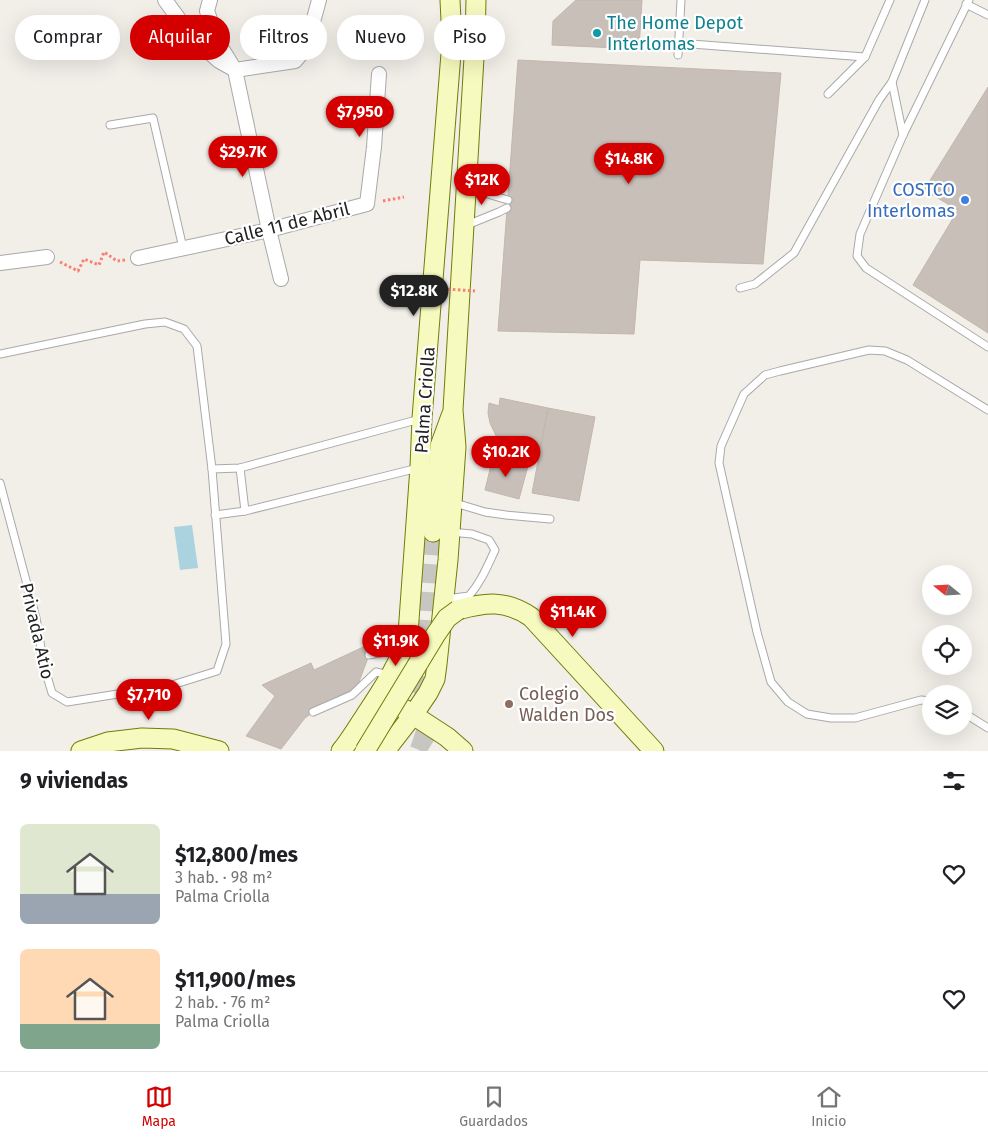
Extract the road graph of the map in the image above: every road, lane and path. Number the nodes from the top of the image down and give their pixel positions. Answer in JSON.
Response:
{"nodes":[{"id":1,"x":165,"y":0,"type":"edge"},
{"id":2,"x":210,"y":0,"type":"edge"},
{"id":3,"x":319,"y":0,"type":"edge"},
{"id":4,"x":450,"y":0,"type":"edge"},
{"id":5,"x":476,"y":0,"type":"edge"},
{"id":6,"x":681,"y":0,"type":"edge"},
{"id":7,"x":890,"y":0,"type":"edge"},
{"id":8,"x":925,"y":0,"type":"edge"},
{"id":9,"x":967,"y":2,"type":"edge"},
{"id":10,"x":988,"y":15,"type":"edge"},
{"id":11,"x":678,"y":43,"type":"junction"},
{"id":12,"x":678,"y":56,"type":"dead end"},
{"id":13,"x":865,"y":56,"type":"junction"},
{"id":14,"x":235,"y":70,"type":"junction"},
{"id":15,"x":379,"y":74,"type":"dead end"},
{"id":16,"x":892,"y":82,"type":"junction"},
{"id":17,"x":828,"y":94,"type":"dead end"},
{"id":18,"x":110,"y":125,"type":"dead end"},
{"id":19,"x":903,"y":135,"type":"junction"},
{"id":20,"x":466,"y":188,"type":"junction"},
{"id":21,"x":404,"y":197,"type":"dead end"},
{"id":22,"x":367,"y":204,"type":"junction"},
{"id":23,"x":464,"y":226,"type":"junction"},
{"id":24,"x":269,"y":230,"type":"junction"},
{"id":25,"x":183,"y":248,"type":"junction"},
{"id":26,"x":47,"y":257,"type":"joint"},
{"id":27,"x":138,"y":258,"type":"joint"},
{"id":28,"x":0,"y":263,"type":"edge"},
{"id":29,"x":281,"y":279,"type":"dead end"},
{"id":30,"x":418,"y":286,"type":"dead end"},
{"id":31,"x":740,"y":288,"type":"dead end"},
{"id":32,"x":475,"y":291,"type":"dead end"},
{"id":33,"x":988,"y":347,"type":"edge"},
{"id":34,"x":0,"y":354,"type":"edge"},
{"id":35,"x":453,"y":410,"type":"junction"},
{"id":36,"x":988,"y":410,"type":"edge"},
{"id":37,"x":422,"y":418,"type":"junction"},
{"id":38,"x":420,"y":467,"type":"junction"},
{"id":39,"x":240,"y":468,"type":"junction"},
{"id":40,"x":212,"y":469,"type":"junction"},
{"id":41,"x":0,"y":483,"type":"edge"},
{"id":42,"x":452,"y":502,"type":"junction"},
{"id":43,"x":246,"y":511,"type":"junction"},
{"id":44,"x":215,"y":515,"type":"junction"},
{"id":45,"x":550,"y":519,"type":"dead end"},
{"id":46,"x":442,"y":532,"type":"junction"},
{"id":47,"x":444,"y":599,"type":"junction"},
{"id":48,"x":404,"y":648,"type":"junction"},
{"id":49,"x":369,"y":655,"type":"dead end"},
{"id":50,"x":391,"y":675,"type":"junction"},
{"id":51,"x":376,"y":700,"type":"junction"},
{"id":52,"x":922,"y":700,"type":"edge"},
{"id":53,"x":313,"y":712,"type":"dead end"},
{"id":54,"x":972,"y":719,"type":"edge"},
{"id":55,"x":988,"y":728,"type":"edge"},
{"id":56,"x":399,"y":734,"type":"edge"},
{"id":57,"x":447,"y":737,"type":"junction"},
{"id":58,"x":81,"y":751,"type":"edge"},
{"id":59,"x":219,"y":751,"type":"edge"},
{"id":60,"x":341,"y":751,"type":"edge"},
{"id":61,"x":364,"y":751,"type":"edge"},
{"id":62,"x":463,"y":751,"type":"edge"},
{"id":63,"x":654,"y":751,"type":"edge"}],
"edges":[{"from":1,"to":14,"type":"street"},
{"from":2,"to":14,"type":"street"},
{"from":3,"to":14,"type":"street"},
{"from":4,"to":37,"type":"main road","name":"Palma Criolla"},
{"from":5,"to":20,"type":"main road","name":"Palma Criolla"},
{"from":6,"to":11,"type":"lane"},
{"from":7,"to":13,"type":"lane"},
{"from":8,"to":16,"type":"lane"},
{"from":9,"to":10,"type":"lane"},
{"from":9,"to":19,"type":"lane"},
{"from":11,"to":12,"type":"lane"},
{"from":11,"to":13,"type":"lane"},
{"from":13,"to":17,"type":"lane"},
{"from":14,"to":24,"type":"street"},
{"from":15,"to":22,"type":"street","name":"Calle 11 de Abril"},
{"from":16,"to":19,"type":"lane"},
{"from":16,"to":31,"type":"lane"},
{"from":18,"to":25,"type":"lane"},
{"from":19,"to":33,"type":"lane"},
{"from":20,"to":23,"type":"main road","name":"Palma Criolla"},
{"from":20,"to":23,"type":"lane"},
{"from":21,"to":22,"type":"path"},
{"from":22,"to":24,"type":"street","name":"Calle 11 de Abril"},
{"from":23,"to":35,"type":"main road","name":"Palma Criolla"},
{"from":24,"to":25,"type":"street","name":"Calle 11 de Abril"},
{"from":24,"to":29,"type":"street"},
{"from":25,"to":27,"type":"street","name":"Calle 11 de Abril"},
{"from":26,"to":27,"type":"path"},
{"from":26,"to":28,"type":"street"},
{"from":30,"to":32,"type":"path","bridge":true},
{"from":34,"to":40,"type":"lane","name":"Privada Atio"},
{"from":35,"to":42,"type":"main road","name":"Palma Criolla"},
{"from":35,"to":46,"type":"main road"},
{"from":36,"to":52,"type":"lane"},
{"from":37,"to":38,"type":"main road","name":"Palma Criolla"},
{"from":37,"to":39,"type":"lane"},
{"from":38,"to":43,"type":"lane"},
{"from":38,"to":48,"type":"main road","name":"Palma Criolla"},
{"from":39,"to":40,"type":"lane"},
{"from":39,"to":43,"type":"lane"},
{"from":40,"to":44,"type":"lane","name":"Privada Atio"},
{"from":41,"to":44,"type":"lane","name":"Privada Atio"},
{"from":42,"to":45,"type":"lane"},
{"from":42,"to":46,"type":"main road","name":"Palma Criolla"},
{"from":43,"to":44,"type":"lane"},
{"from":46,"to":47,"type":"main road","name":"Palma Criolla"},
{"from":46,"to":47,"type":"lane"},
{"from":47,"to":56,"type":"main road","name":"Palma Criolla"},
{"from":48,"to":49,"type":"lane"},
{"from":48,"to":50,"type":"main road","name":"Palma Criolla"},
{"from":50,"to":51,"type":"main road","name":"Palma Criolla"},
{"from":50,"to":53,"type":"lane"},
{"from":51,"to":56,"type":"main road"},
{"from":51,"to":60,"type":"main road","name":"Palma Criolla"},
{"from":54,"to":55,"type":"lane"},
{"from":56,"to":57,"type":"main road"},
{"from":56,"to":57,"type":"main road"},
{"from":57,"to":62,"type":"main road"},
{"from":58,"to":59,"type":"main road"},
{"from":61,"to":63,"type":"main road","bridge":true}]}
